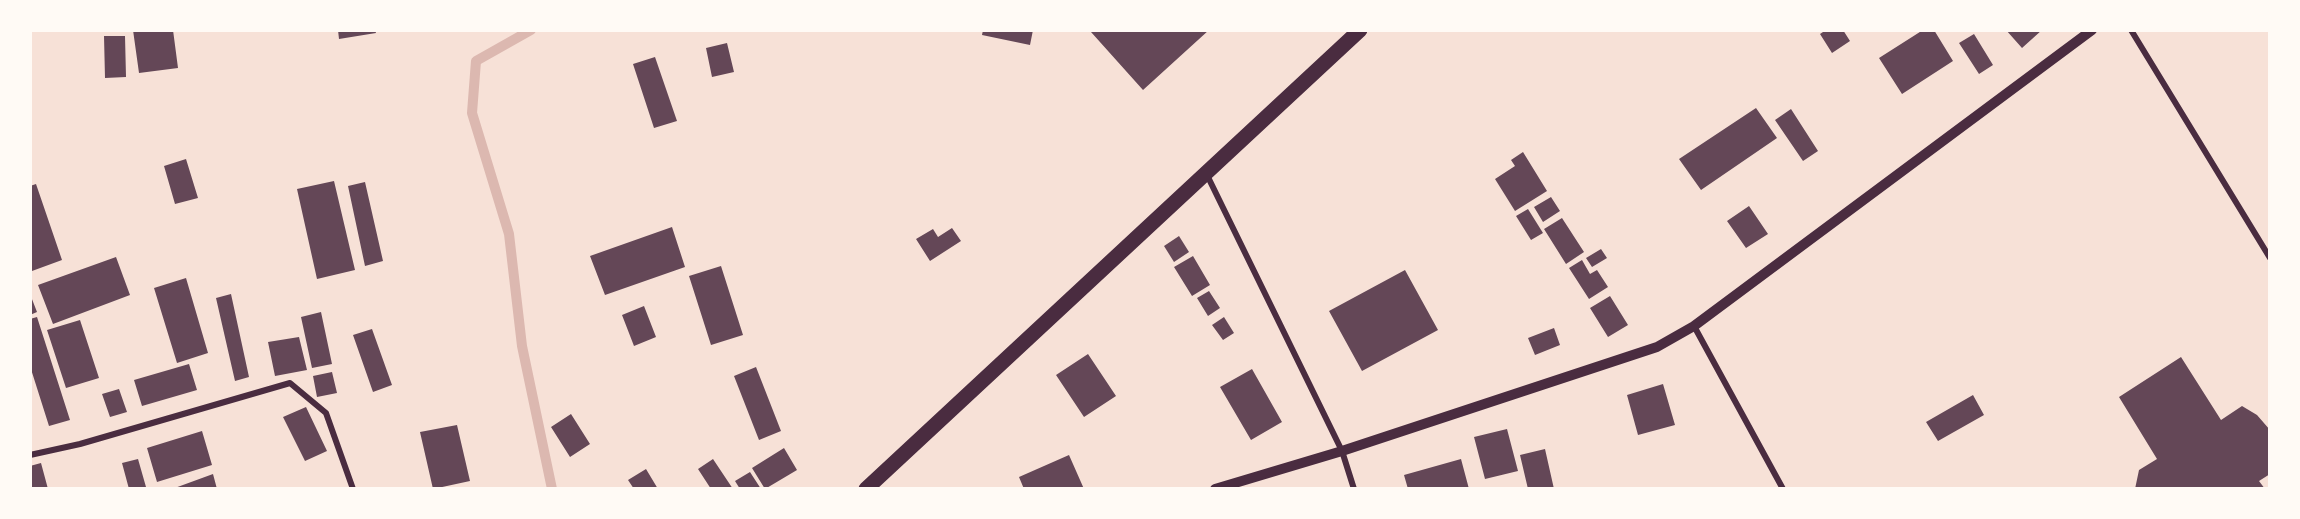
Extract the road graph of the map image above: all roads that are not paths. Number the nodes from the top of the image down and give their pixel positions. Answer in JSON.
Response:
{"nodes":[{"id":1,"x":1359,"y":30,"type":"edge"},
{"id":2,"x":2092,"y":30,"type":"edge"},
{"id":3,"x":2130,"y":30,"type":"edge"},
{"id":4,"x":1206,"y":173,"type":"junction"},
{"id":5,"x":2270,"y":258,"type":"edge"},
{"id":6,"x":1694,"y":326,"type":"junction"},
{"id":7,"x":1342,"y":451,"type":"junction"},
{"id":8,"x":30,"y":454,"type":"edge"},
{"id":9,"x":353,"y":489,"type":"edge"},
{"id":10,"x":866,"y":489,"type":"edge"},
{"id":11,"x":1215,"y":489,"type":"edge"},
{"id":12,"x":1354,"y":489,"type":"edge"},
{"id":13,"x":1783,"y":489,"type":"edge"}],
"edges":[{"from":1,"to":4,"type":"main road"},
{"from":2,"to":6,"type":"street"},
{"from":3,"to":5,"type":"street"},
{"from":4,"to":7,"type":"street"},
{"from":4,"to":10,"type":"main road"},
{"from":6,"to":7,"type":"street"},
{"from":6,"to":13,"type":"street"},
{"from":7,"to":11,"type":"street"},
{"from":7,"to":12,"type":"street"},
{"from":8,"to":9,"type":"street"}]}
